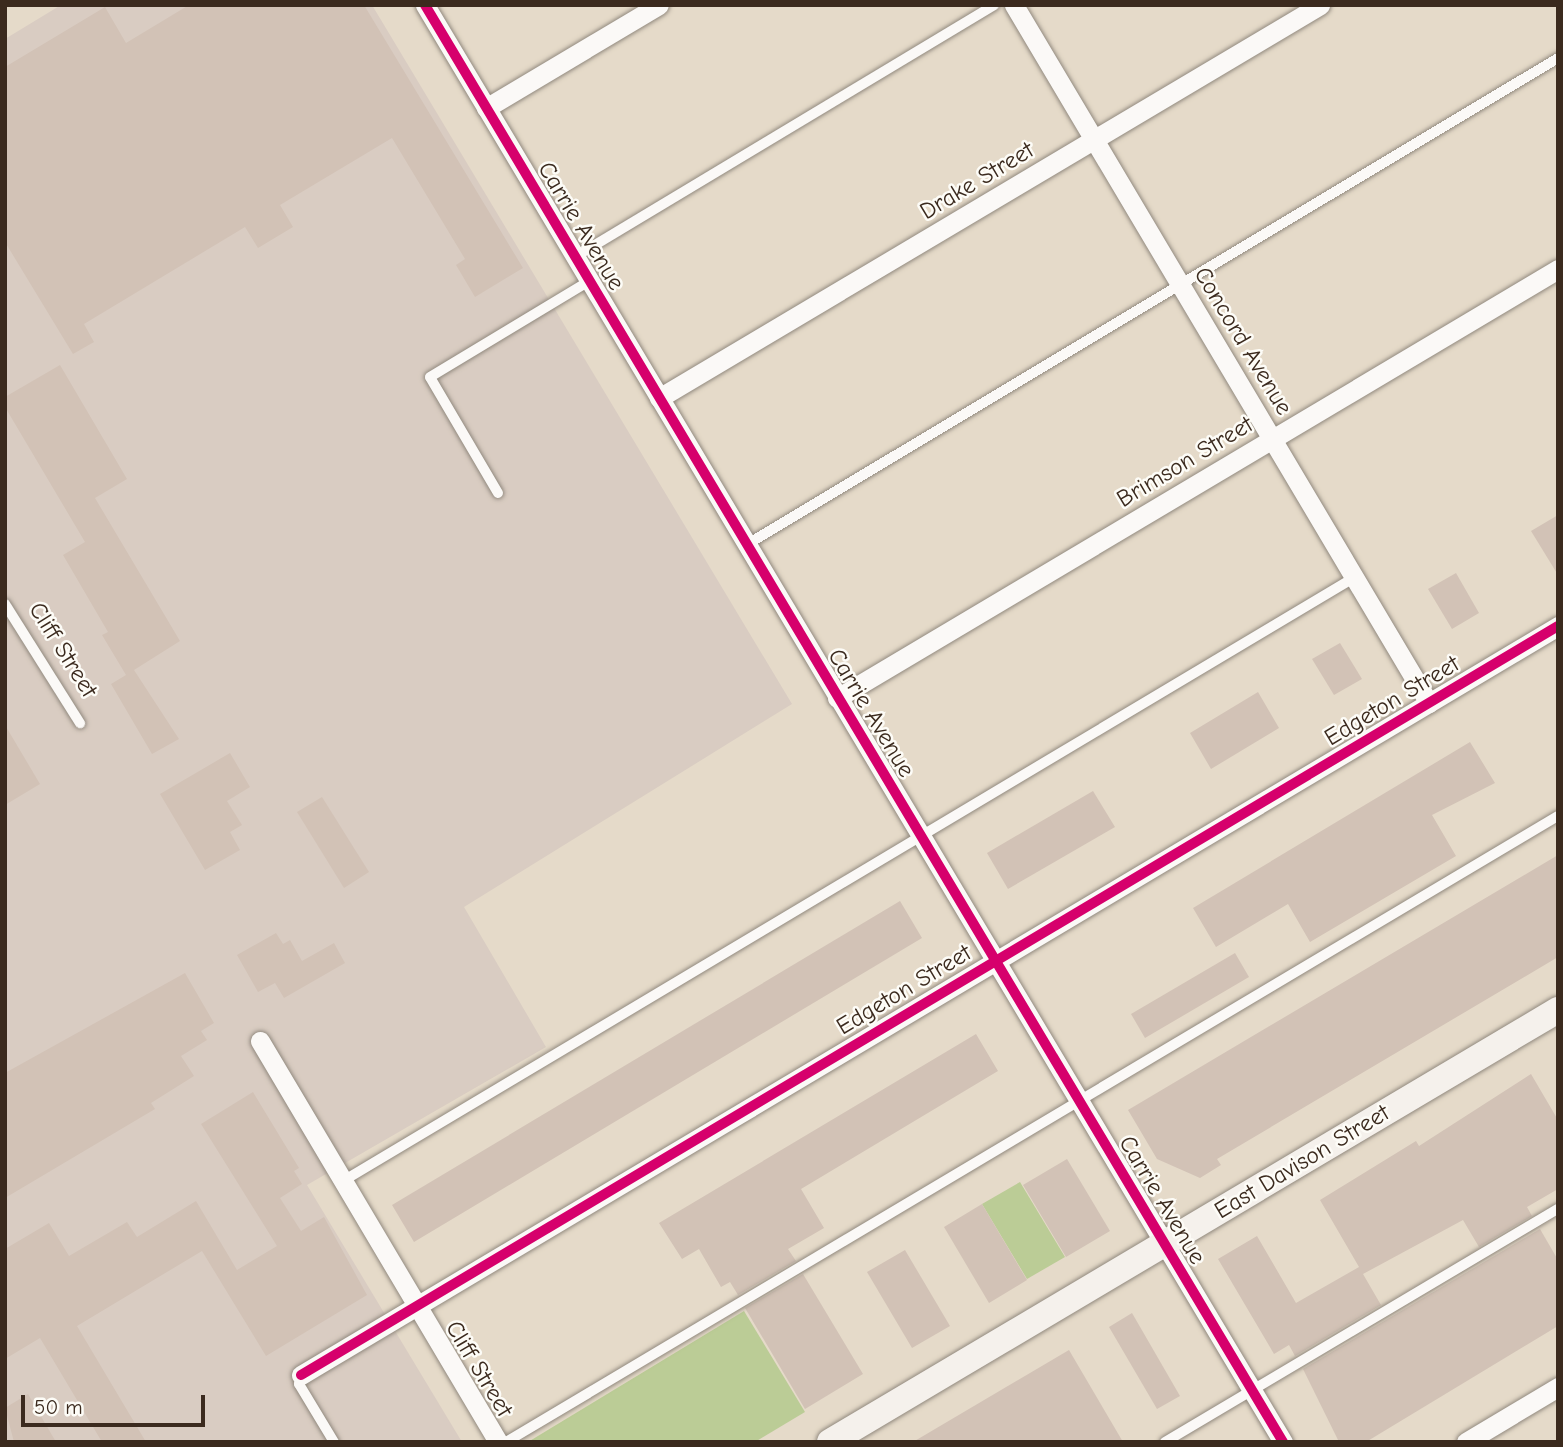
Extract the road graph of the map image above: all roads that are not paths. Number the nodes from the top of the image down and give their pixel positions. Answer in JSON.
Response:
{"nodes":[{"id":1,"x":425,"y":5,"type":"edge"},
{"id":2,"x":659,"y":5,"type":"edge"},
{"id":3,"x":993,"y":5,"type":"edge"},
{"id":4,"x":1014,"y":5,"type":"edge"},
{"id":5,"x":1320,"y":5,"type":"edge"},
{"id":6,"x":1558,"y":58,"type":"edge"},
{"id":7,"x":486,"y":108,"type":"junction"},
{"id":8,"x":1094,"y":140,"type":"junction"},
{"id":9,"x":575,"y":257,"type":"junction"},
{"id":10,"x":1558,"y":269,"type":"edge"},
{"id":11,"x":589,"y":281,"type":"junction"},
{"id":12,"x":1181,"y":285,"type":"junction"},
{"id":13,"x":659,"y":398,"type":"junction"},
{"id":14,"x":1272,"y":439,"type":"junction"},
{"id":15,"x":498,"y":493,"type":"dead end"},
{"id":16,"x":746,"y":545,"type":"junction"},
{"id":17,"x":1354,"y":577,"type":"junction"},
{"id":18,"x":5,"y":604,"type":"edge"},
{"id":19,"x":1558,"y":626,"type":"edge"},
{"id":20,"x":837,"y":698,"type":"junction"},
{"id":21,"x":1429,"y":703,"type":"junction"},
{"id":22,"x":80,"y":723,"type":"dead end"},
{"id":23,"x":1558,"y":816,"type":"edge"},
{"id":24,"x":919,"y":835,"type":"junction"},
{"id":25,"x":995,"y":961,"type":"junction"},
{"id":26,"x":1558,"y":1010,"type":"edge"},
{"id":27,"x":260,"y":1041,"type":"dead end"},
{"id":28,"x":1077,"y":1098,"type":"junction"},
{"id":29,"x":343,"y":1181,"type":"junction"},
{"id":30,"x":1558,"y":1209,"type":"edge"},
{"id":31,"x":1164,"y":1244,"type":"junction"},
{"id":32,"x":417,"y":1304,"type":"junction"},
{"id":33,"x":301,"y":1375,"type":"joint"},
{"id":34,"x":1558,"y":1388,"type":"edge"},
{"id":35,"x":1251,"y":1390,"type":"junction"},
{"id":36,"x":334,"y":1442,"type":"edge"},
{"id":37,"x":499,"y":1442,"type":"edge"},
{"id":38,"x":506,"y":1442,"type":"edge"},
{"id":39,"x":831,"y":1442,"type":"edge"},
{"id":40,"x":1165,"y":1442,"type":"edge"},
{"id":41,"x":1283,"y":1442,"type":"edge"},
{"id":42,"x":1466,"y":1442,"type":"edge"}],
"edges":[{"from":1,"to":7,"type":"street","name":"Carrie Avenue"},
{"from":2,"to":7,"type":"street"},
{"from":3,"to":9,"type":"lane"},
{"from":4,"to":8,"type":"street","name":"Concord Avenue"},
{"from":5,"to":8,"type":"street","name":"Drake Street"},
{"from":6,"to":12,"type":"lane"},
{"from":7,"to":9,"type":"street","name":"Carrie Avenue"},
{"from":8,"to":12,"type":"street","name":"Concord Avenue"},
{"from":8,"to":13,"type":"street","name":"Drake Street"},
{"from":9,"to":11,"type":"street","name":"Carrie Avenue"},
{"from":10,"to":14,"type":"street","name":"Brimson Street"},
{"from":11,"to":13,"type":"street","name":"Carrie Avenue"},
{"from":11,"to":15,"type":"lane"},
{"from":12,"to":14,"type":"street","name":"Concord Avenue"},
{"from":12,"to":16,"type":"lane"},
{"from":13,"to":16,"type":"street","name":"Carrie Avenue"},
{"from":14,"to":17,"type":"street","name":"Concord Avenue"},
{"from":14,"to":20,"type":"street","name":"Brimson Street"},
{"from":16,"to":20,"type":"street","name":"Carrie Avenue"},
{"from":17,"to":21,"type":"street","name":"Concord Avenue"},
{"from":17,"to":24,"type":"lane"},
{"from":18,"to":22,"type":"lane","name":"Cliff Street"},
{"from":19,"to":21,"type":"street","name":"Edgeton Street"},
{"from":20,"to":24,"type":"street","name":"Carrie Avenue"},
{"from":21,"to":25,"type":"street","name":"Edgeton Street"},
{"from":23,"to":28,"type":"lane"},
{"from":24,"to":25,"type":"street","name":"Carrie Avenue"},
{"from":24,"to":29,"type":"lane"},
{"from":25,"to":28,"type":"street","name":"Carrie Avenue"},
{"from":25,"to":32,"type":"street","name":"Edgeton Street"},
{"from":26,"to":31,"type":"main road","name":"East Davison Street"},
{"from":27,"to":29,"type":"street","name":"Cliff Street"},
{"from":28,"to":31,"type":"street","name":"Carrie Avenue"},
{"from":28,"to":38,"type":"lane"},
{"from":29,"to":32,"type":"street","name":"Cliff Street"},
{"from":30,"to":35,"type":"lane"},
{"from":31,"to":35,"type":"street","name":"Carrie Avenue"},
{"from":31,"to":39,"type":"main road","name":"East Davison Street"},
{"from":32,"to":33,"type":"street","name":"Edgeton Street"},
{"from":32,"to":37,"type":"street","name":"Cliff Street"},
{"from":33,"to":36,"type":"lane"},
{"from":34,"to":42,"type":"street"},
{"from":35,"to":40,"type":"lane"},
{"from":35,"to":41,"type":"street","name":"Carrie Avenue"}]}
